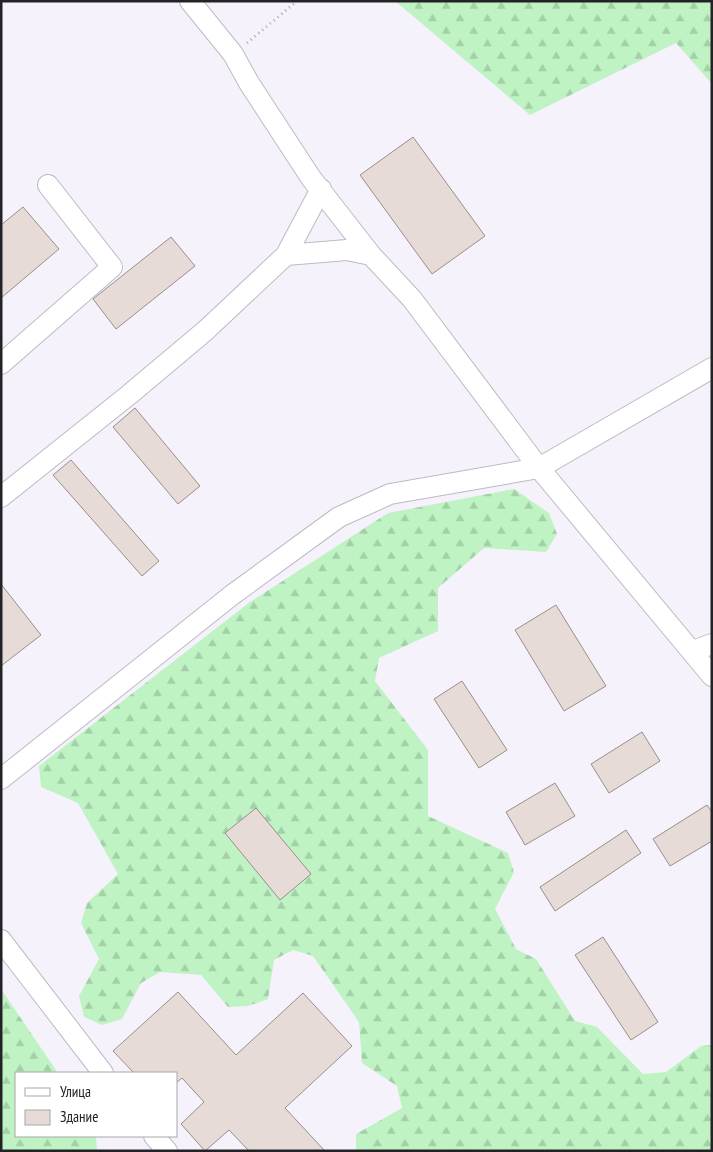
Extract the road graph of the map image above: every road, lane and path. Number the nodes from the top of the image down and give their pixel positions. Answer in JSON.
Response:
{"nodes":[{"id":1,"x":190,"y":1,"type":"edge"},
{"id":2,"x":297,"y":1,"type":"edge"},
{"id":3,"x":233,"y":54,"type":"junction"},
{"id":4,"x":48,"y":185,"type":"dead end"},
{"id":5,"x":320,"y":189,"type":"junction"},
{"id":6,"x":286,"y":255,"type":"junction"},
{"id":7,"x":371,"y":255,"type":"junction"},
{"id":8,"x":1,"y":364,"type":"edge"},
{"id":9,"x":712,"y":368,"type":"edge"},
{"id":10,"x":539,"y":468,"type":"junction"},
{"id":11,"x":1,"y":497,"type":"edge"},
{"id":12,"x":712,"y":644,"type":"edge"},
{"id":13,"x":692,"y":651,"type":"junction"},
{"id":14,"x":712,"y":676,"type":"edge"},
{"id":15,"x":1,"y":779,"type":"edge"},
{"id":16,"x":1,"y":940,"type":"edge"},
{"id":17,"x":102,"y":1072,"type":"edge"},
{"id":18,"x":155,"y":1137,"type":"edge"},
{"id":19,"x":167,"y":1151,"type":"edge"}],
"edges":[{"from":1,"to":3,"type":"street"},
{"from":2,"to":3,"type":"path"},
{"from":3,"to":5,"type":"street"},
{"from":4,"to":8,"type":"street"},
{"from":5,"to":6,"type":"street"},
{"from":5,"to":7,"type":"street"},
{"from":6,"to":7,"type":"street"},
{"from":6,"to":11,"type":"street"},
{"from":7,"to":10,"type":"street"},
{"from":9,"to":10,"type":"street"},
{"from":10,"to":13,"type":"street"},
{"from":10,"to":15,"type":"street"},
{"from":12,"to":13,"type":"street"},
{"from":13,"to":14,"type":"street"},
{"from":16,"to":17,"type":"street"},
{"from":18,"to":19,"type":"street"}]}
